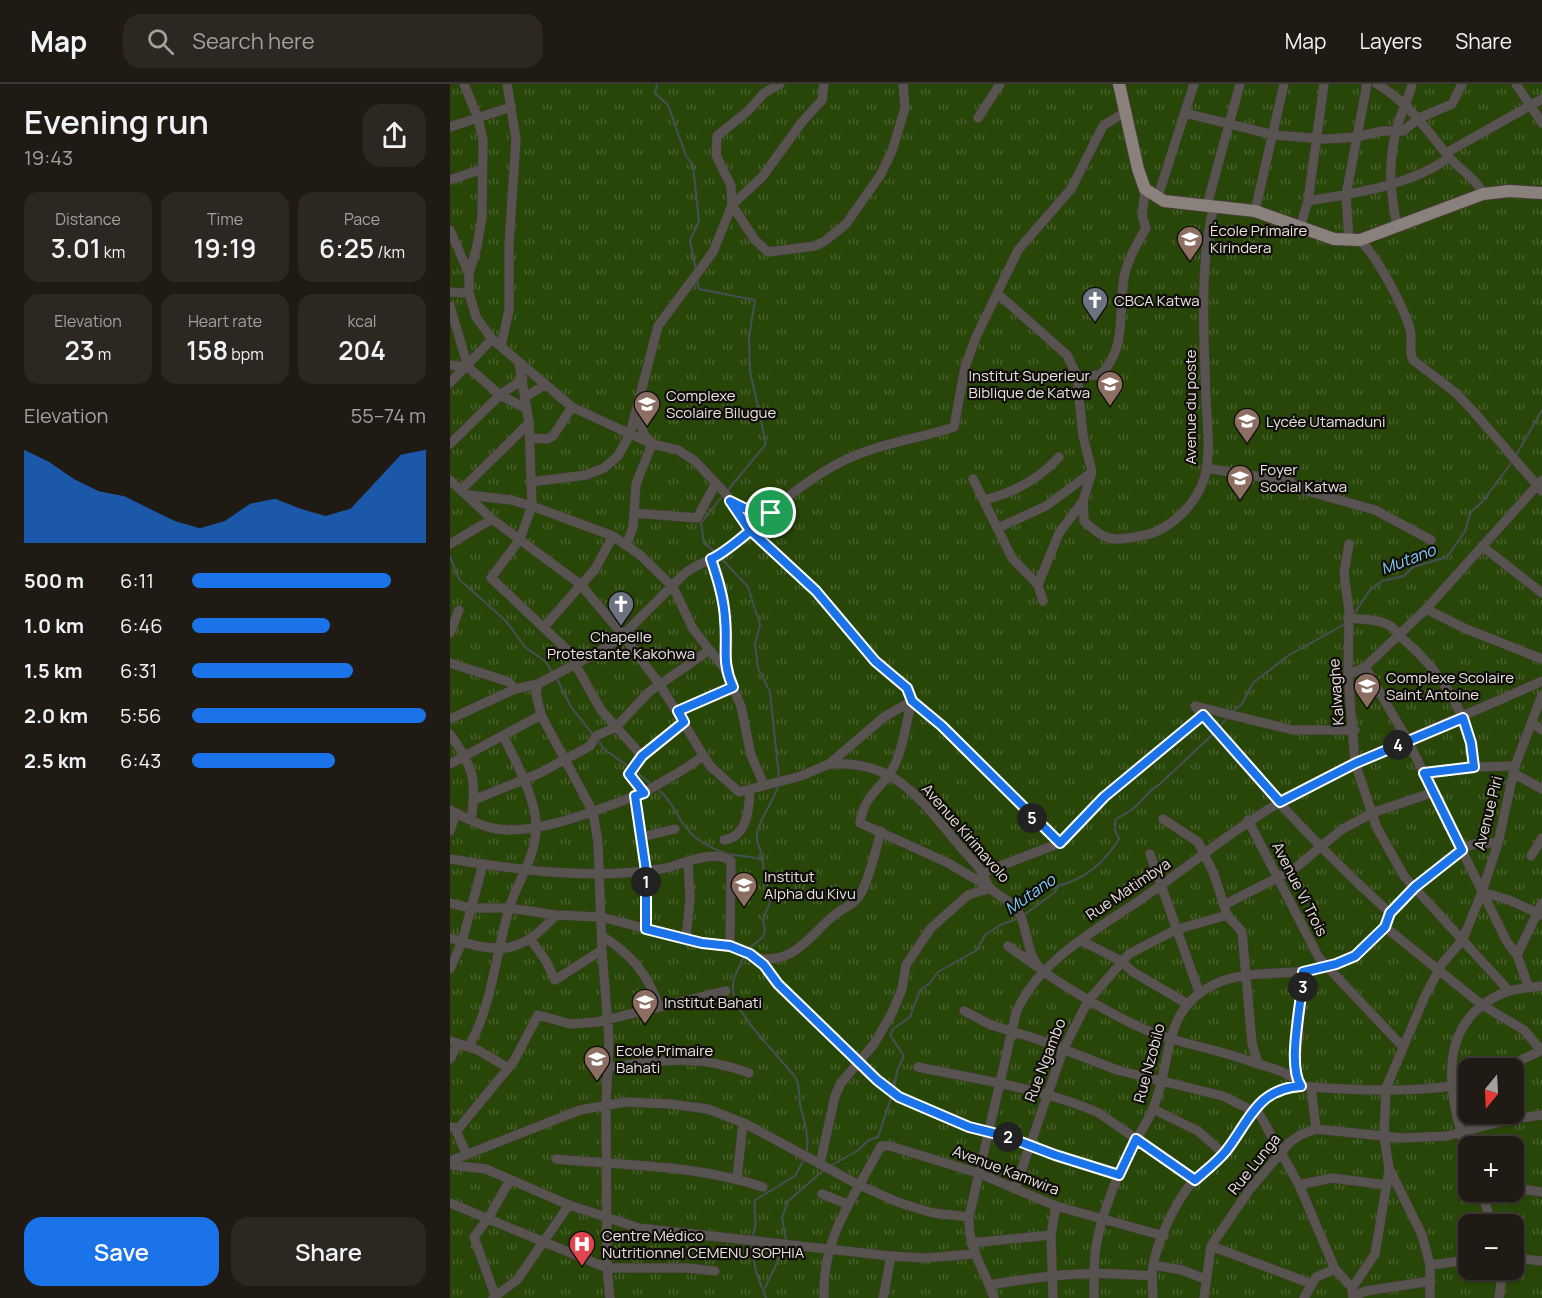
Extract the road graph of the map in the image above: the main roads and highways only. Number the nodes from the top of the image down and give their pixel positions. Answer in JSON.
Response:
{"nodes":[{"id":1,"x":1119,"y":84,"type":"edge"},
{"id":2,"x":1542,"y":193,"type":"edge"}],
"edges":[{"from":1,"to":2,"type":"main road"}]}
